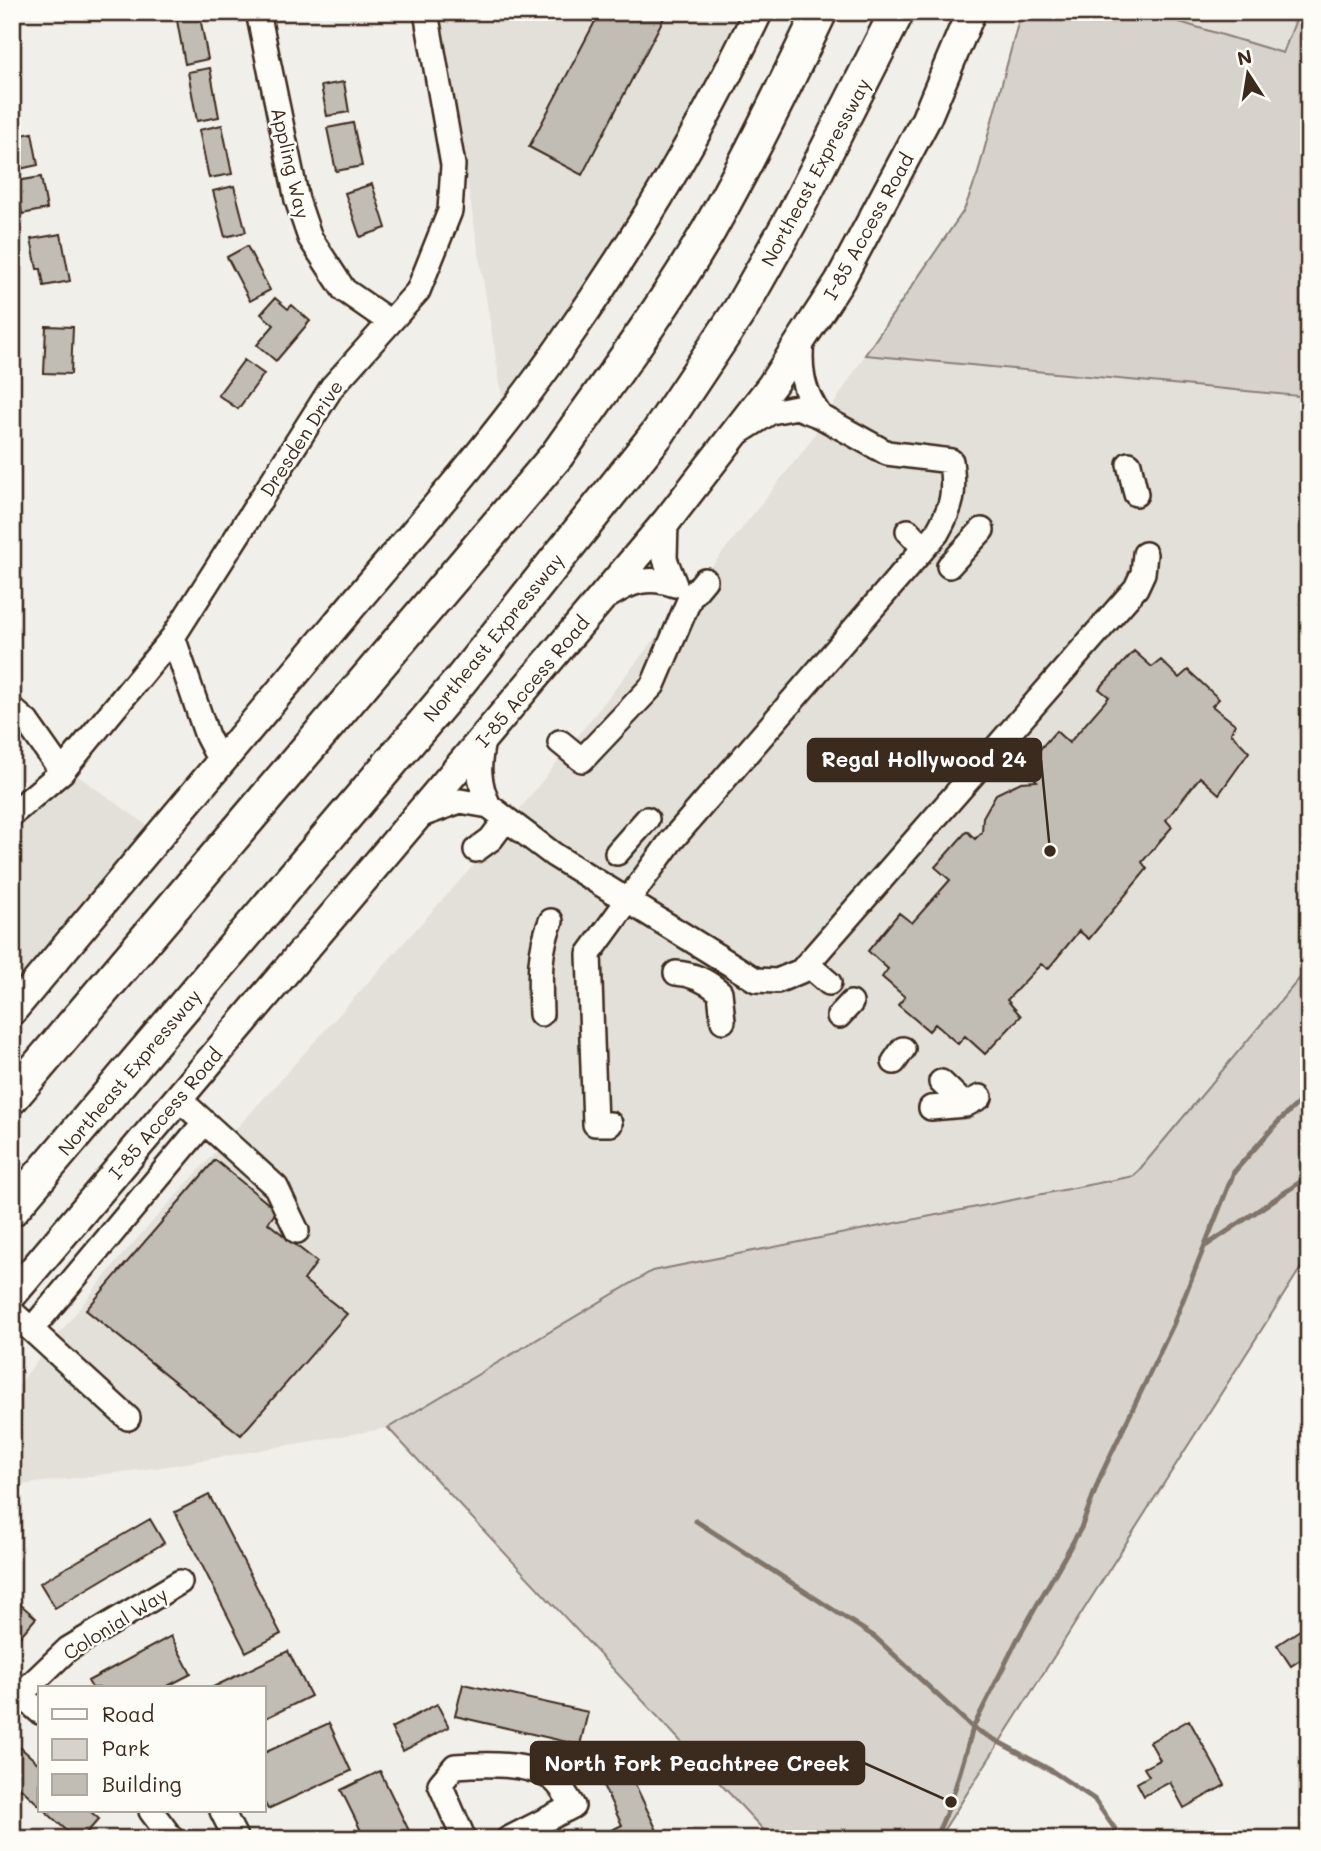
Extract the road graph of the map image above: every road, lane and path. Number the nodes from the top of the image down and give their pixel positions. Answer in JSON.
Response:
{"nodes":[{"id":1,"x":258,"y":12,"type":"edge"},
{"id":2,"x":426,"y":12,"type":"edge"},
{"id":3,"x":758,"y":12,"type":"edge"},
{"id":4,"x":820,"y":12,"type":"edge"},
{"id":5,"x":897,"y":12,"type":"edge"},
{"id":6,"x":971,"y":12,"type":"edge"},
{"id":7,"x":390,"y":322,"type":"junction"},
{"id":8,"x":802,"y":339,"type":"junction"},
{"id":9,"x":820,"y":416,"type":"junction"},
{"id":10,"x":735,"y":434,"type":"junction"},
{"id":11,"x":1129,"y":464,"type":"dead end"},
{"id":12,"x":1136,"y":494,"type":"dead end"},
{"id":13,"x":666,"y":522,"type":"junction"},
{"id":14,"x":982,"y":530,"type":"dead end"},
{"id":15,"x":908,"y":531,"type":"dead end"},
{"id":16,"x":924,"y":548,"type":"junction"},
{"id":17,"x":1145,"y":554,"type":"dead end"},
{"id":18,"x":949,"y":566,"type":"dead end"},
{"id":19,"x":705,"y":580,"type":"dead end"},
{"id":20,"x":596,"y":605,"type":"junction"},
{"id":21,"x":173,"y":637,"type":"junction"},
{"id":22,"x":12,"y":709,"type":"edge"},
{"id":23,"x":484,"y":736,"type":"junction"},
{"id":24,"x":560,"y":742,"type":"dead end"},
{"id":25,"x":221,"y":763,"type":"junction"},
{"id":26,"x":61,"y":772,"type":"junction"},
{"id":27,"x":498,"y":812,"type":"junction"},
{"id":28,"x":12,"y":814,"type":"edge"},
{"id":29,"x":415,"y":818,"type":"junction"},
{"id":30,"x":647,"y":819,"type":"dead end"},
{"id":31,"x":476,"y":850,"type":"dead end"},
{"id":32,"x":617,"y":853,"type":"dead end"},
{"id":33,"x":627,"y":901,"type":"junction"},
{"id":34,"x":551,"y":921,"type":"dead end"},
{"id":35,"x":807,"y":964,"type":"junction"},
{"id":36,"x":676,"y":973,"type":"dead end"},
{"id":37,"x":829,"y":984,"type":"dead end"},
{"id":38,"x":12,"y":1011,"type":"edge"},
{"id":39,"x":541,"y":1014,"type":"dead end"},
{"id":40,"x":723,"y":1021,"type":"dead end"},
{"id":41,"x":941,"y":1082,"type":"dead end"},
{"id":42,"x":12,"y":1097,"type":"edge"},
{"id":43,"x":178,"y":1098,"type":"junction"},
{"id":44,"x":931,"y":1108,"type":"dead end"},
{"id":45,"x":204,"y":1123,"type":"junction"},
{"id":46,"x":610,"y":1124,"type":"dead end"},
{"id":47,"x":12,"y":1209,"type":"edge"},
{"id":48,"x":297,"y":1231,"type":"dead end"},
{"id":49,"x":12,"y":1295,"type":"edge"},
{"id":50,"x":12,"y":1312,"type":"edge"},
{"id":51,"x":32,"y":1329,"type":"junction"},
{"id":52,"x":128,"y":1418,"type":"dead end"},
{"id":53,"x":180,"y":1582,"type":"dead end"},
{"id":54,"x":16,"y":1691,"type":"edge"},
{"id":55,"x":38,"y":1710,"type":"edge"},
{"id":56,"x":152,"y":1812,"type":"edge"},
{"id":57,"x":222,"y":1812,"type":"edge"},
{"id":58,"x":172,"y":1839,"type":"edge"},
{"id":59,"x":236,"y":1839,"type":"edge"},
{"id":60,"x":464,"y":1839,"type":"edge"},
{"id":61,"x":508,"y":1839,"type":"edge"}],
"edges":[{"from":1,"to":7,"type":"street","name":"Appling Way"},
{"from":2,"to":7,"type":"street","name":"Dresden Drive"},
{"from":3,"to":25,"type":"main road"},
{"from":4,"to":42,"type":"highway"},
{"from":5,"to":47,"type":"highway","name":"Northeast Expressway"},
{"from":6,"to":8,"type":"main road","name":"I-85 Access Road"},
{"from":7,"to":21,"type":"street","name":"Dresden Drive"},
{"from":8,"to":9,"type":"street"},
{"from":8,"to":10,"type":"main road","name":"I-85 Access Road"},
{"from":9,"to":10,"type":"street"},
{"from":9,"to":16,"type":"street"},
{"from":10,"to":13,"type":"main road","name":"I-85 Access Road"},
{"from":11,"to":12,"type":"street"},
{"from":13,"to":20,"type":"main road","name":"I-85 Access Road"},
{"from":13,"to":20,"type":"street"},
{"from":14,"to":18,"type":"street"},
{"from":15,"to":16,"type":"street"},
{"from":16,"to":33,"type":"street"},
{"from":17,"to":35,"type":"street"},
{"from":19,"to":24,"type":"street"},
{"from":20,"to":23,"type":"main road","name":"I-85 Access Road"},
{"from":21,"to":25,"type":"street"},
{"from":21,"to":26,"type":"street","name":"Dresden Drive"},
{"from":22,"to":26,"type":"street"},
{"from":23,"to":27,"type":"street"},
{"from":23,"to":29,"type":"main road","name":"I-85 Access Road"},
{"from":25,"to":38,"type":"main road"},
{"from":26,"to":28,"type":"street","name":"Dresden Drive"},
{"from":27,"to":29,"type":"street"},
{"from":27,"to":31,"type":"street"},
{"from":27,"to":33,"type":"street"},
{"from":29,"to":43,"type":"main road","name":"I-85 Access Road"},
{"from":30,"to":32,"type":"street"},
{"from":33,"to":35,"type":"street"},
{"from":33,"to":46,"type":"street"},
{"from":34,"to":39,"type":"street"},
{"from":35,"to":37,"type":"street"},
{"from":36,"to":40,"type":"street"},
{"from":41,"to":44,"type":"street"},
{"from":43,"to":45,"type":"street"},
{"from":43,"to":49,"type":"main road","name":"I-85 Access Road"},
{"from":45,"to":48,"type":"street"},
{"from":45,"to":51,"type":"street"},
{"from":50,"to":51,"type":"street"},
{"from":51,"to":52,"type":"street"},
{"from":53,"to":54,"type":"street","name":"Colonial Way"},
{"from":54,"to":55,"type":"street","name":"Colonial Way"},
{"from":56,"to":58,"type":"street"},
{"from":57,"to":59,"type":"street"},
{"from":60,"to":61,"type":"street"}]}
